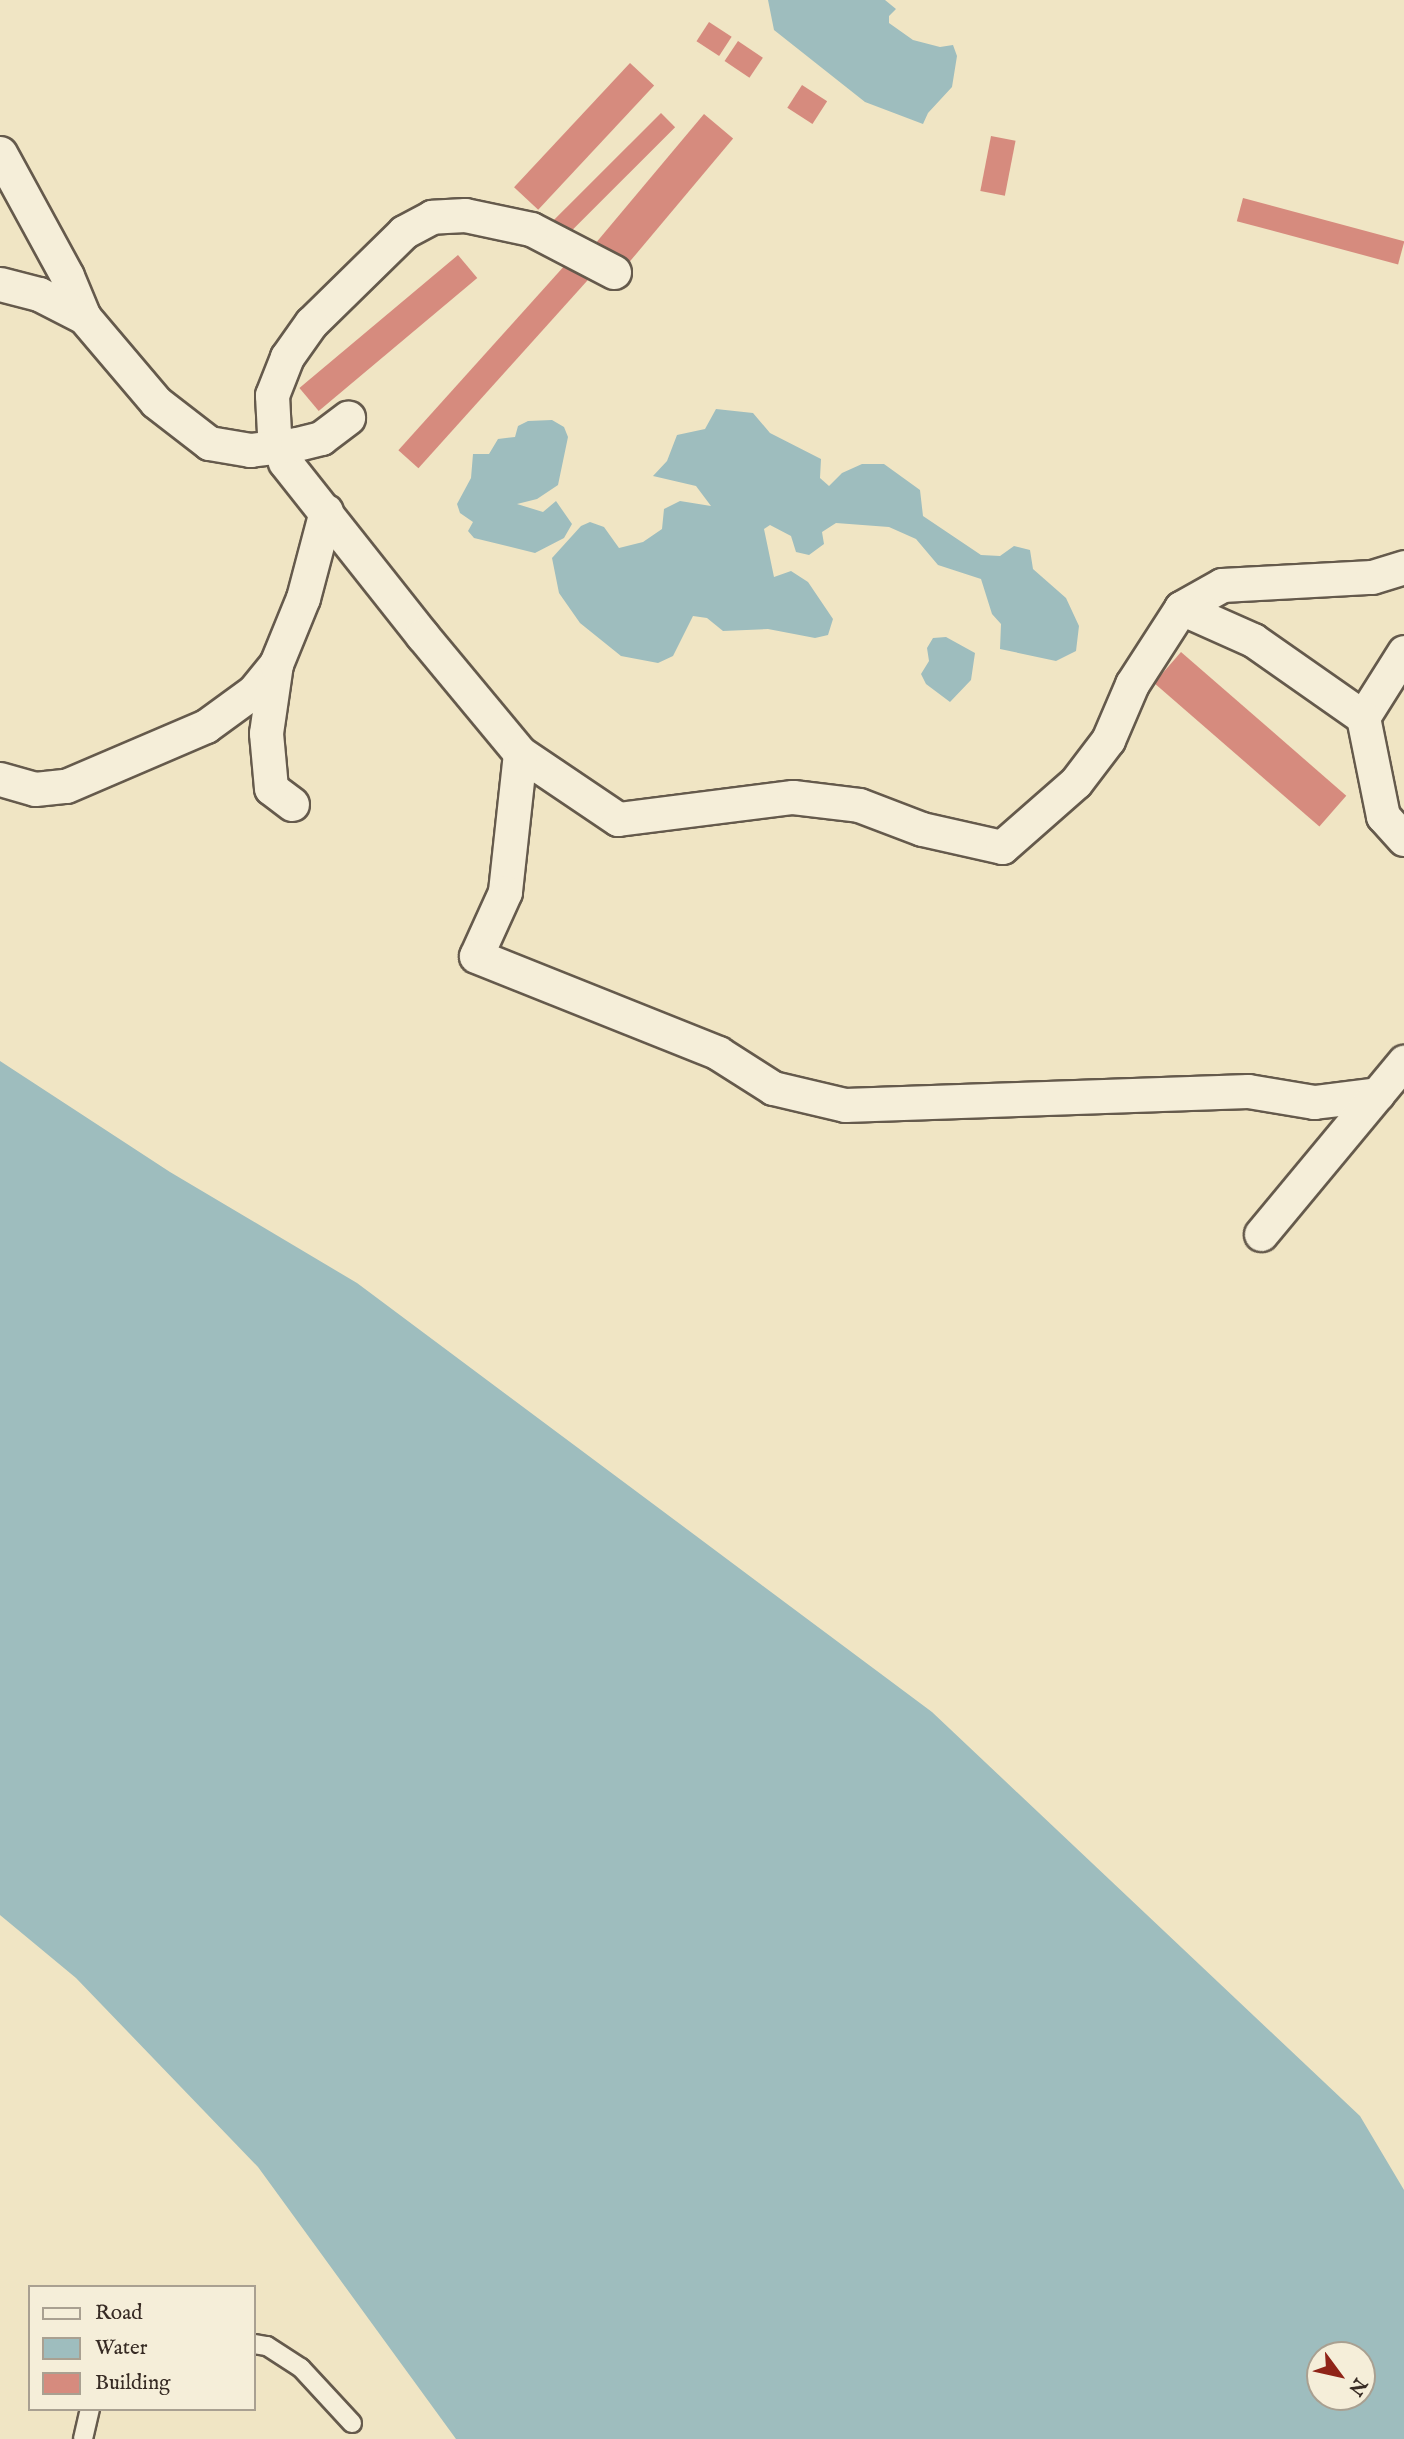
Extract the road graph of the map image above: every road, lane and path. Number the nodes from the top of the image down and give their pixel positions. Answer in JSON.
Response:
{"nodes":[{"id":1,"x":0,"y":153,"type":"edge"},
{"id":2,"x":614,"y":272,"type":"dead end"},
{"id":3,"x":0,"y":284,"type":"edge"},
{"id":4,"x":84,"y":317,"type":"junction"},
{"id":5,"x":348,"y":418,"type":"dead end"},
{"id":6,"x":279,"y":446,"type":"junction"},
{"id":7,"x":326,"y":511,"type":"junction"},
{"id":8,"x":1404,"y":567,"type":"edge"},
{"id":9,"x":1181,"y":608,"type":"junction"},
{"id":10,"x":1404,"y":652,"type":"edge"},
{"id":11,"x":276,"y":664,"type":"junction"},
{"id":12,"x":1363,"y":718,"type":"junction"},
{"id":13,"x":520,"y":753,"type":"junction"},
{"id":14,"x":0,"y":779,"type":"edge"},
{"id":15,"x":292,"y":804,"type":"dead end"},
{"id":16,"x":1404,"y":839,"type":"edge"},
{"id":17,"x":1404,"y":1062,"type":"edge"},
{"id":18,"x":1378,"y":1094,"type":"junction"},
{"id":19,"x":1261,"y":1234,"type":"dead end"},
{"id":20,"x":256,"y":2344,"type":"edge"},
{"id":21,"x":90,"y":2411,"type":"edge"},
{"id":22,"x":352,"y":2423,"type":"dead end"},
{"id":23,"x":83,"y":2439,"type":"edge"}],
"edges":[{"from":1,"to":4,"type":"street"},
{"from":2,"to":6,"type":"street"},
{"from":3,"to":4,"type":"street"},
{"from":4,"to":6,"type":"street"},
{"from":5,"to":6,"type":"street"},
{"from":6,"to":7,"type":"street"},
{"from":7,"to":11,"type":"street"},
{"from":7,"to":13,"type":"street"},
{"from":8,"to":9,"type":"street"},
{"from":9,"to":12,"type":"street"},
{"from":9,"to":13,"type":"street"},
{"from":10,"to":12,"type":"street"},
{"from":11,"to":14,"type":"street"},
{"from":11,"to":15,"type":"street"},
{"from":12,"to":16,"type":"street"},
{"from":13,"to":18,"type":"street"},
{"from":17,"to":18,"type":"street"},
{"from":18,"to":19,"type":"street"},
{"from":20,"to":22,"type":"lane"},
{"from":21,"to":23,"type":"lane"}]}
